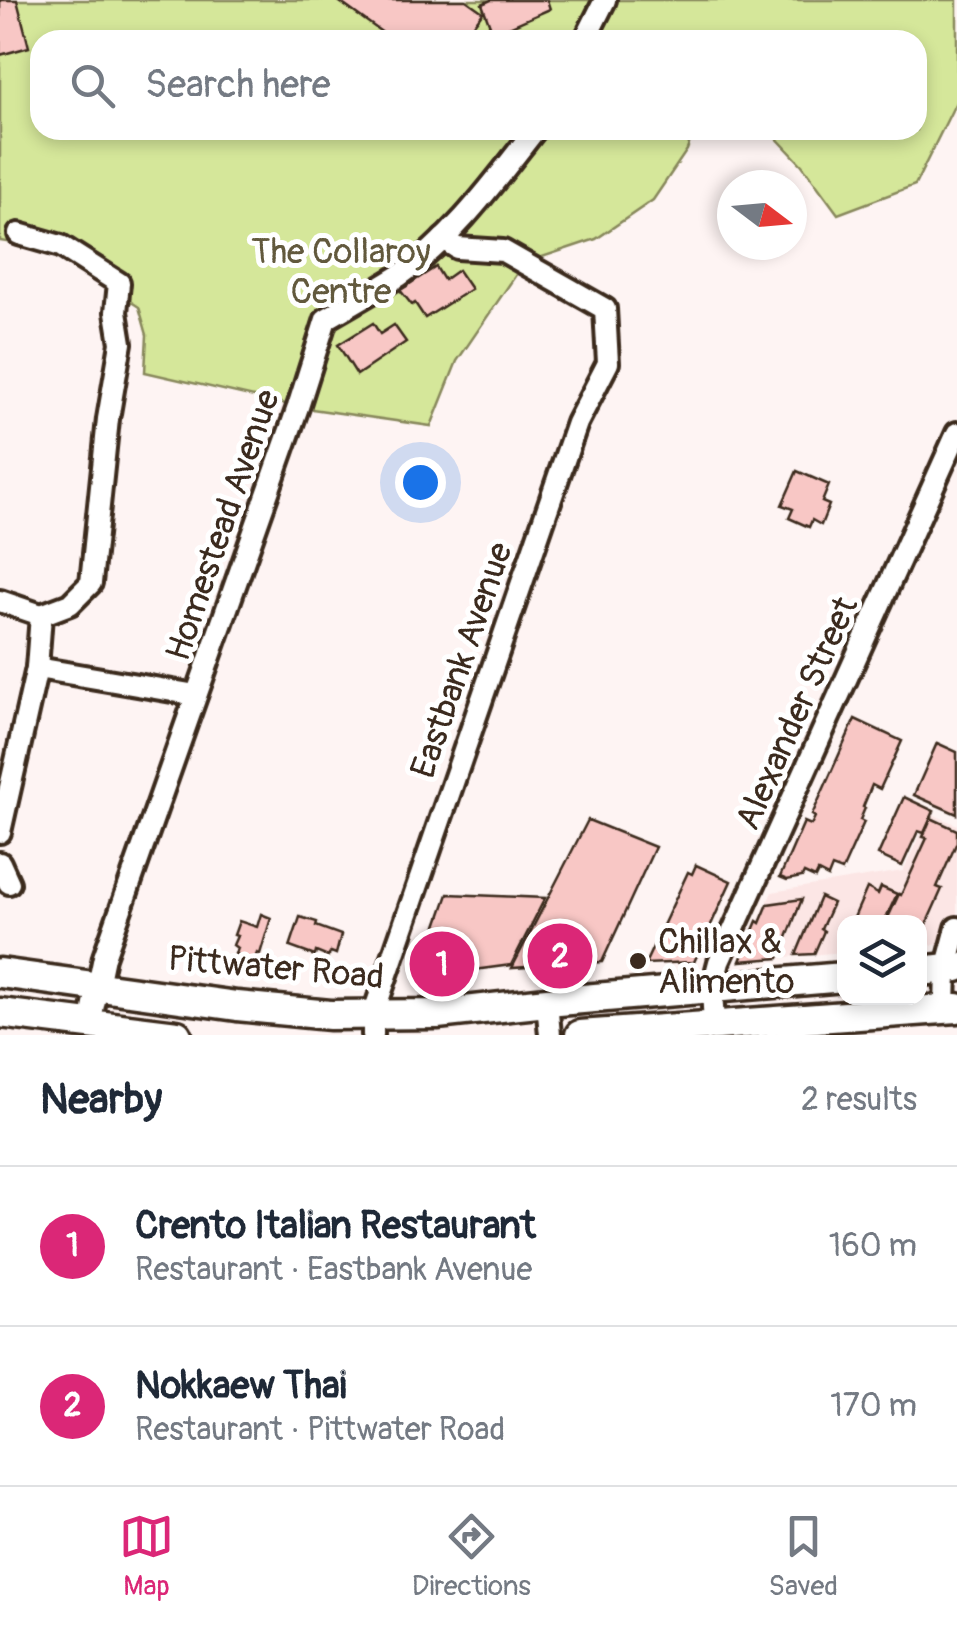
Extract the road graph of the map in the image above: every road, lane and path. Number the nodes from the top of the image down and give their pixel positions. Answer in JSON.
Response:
{"nodes":[{"id":1,"x":606,"y":0,"type":"edge"},
{"id":2,"x":590,"y":30,"type":"edge"},
{"id":3,"x":527,"y":140,"type":"edge"},
{"id":4,"x":19,"y":234,"type":"dead end"},
{"id":5,"x":442,"y":239,"type":"junction"},
{"id":6,"x":957,"y":433,"type":"edge"},
{"id":7,"x":0,"y":601,"type":"edge"},
{"id":8,"x":41,"y":615,"type":"junction"},
{"id":9,"x":37,"y":668,"type":"junction"},
{"id":10,"x":196,"y":696,"type":"junction"},
{"id":11,"x":0,"y":832,"type":"edge"},
{"id":12,"x":0,"y":863,"type":"edge"},
{"id":13,"x":9,"y":884,"type":"dead end"},
{"id":14,"x":957,"y":928,"type":"edge"},
{"id":15,"x":941,"y":969,"type":"edge"},
{"id":16,"x":0,"y":973,"type":"edge"},
{"id":17,"x":837,"y":979,"type":"edge"},
{"id":18,"x":96,"y":986,"type":"junction"},
{"id":19,"x":712,"y":990,"type":"junction"},
{"id":20,"x":547,"y":1002,"type":"junction"},
{"id":21,"x":951,"y":1008,"type":"edge"},
{"id":22,"x":0,"y":1014,"type":"edge"},
{"id":23,"x":883,"y":1023,"type":"edge"},
{"id":24,"x":90,"y":1024,"type":"junction"},
{"id":25,"x":714,"y":1024,"type":"junction"},
{"id":26,"x":373,"y":1025,"type":"edge"},
{"id":27,"x":177,"y":1035,"type":"edge"},
{"id":28,"x":550,"y":1035,"type":"edge"},
{"id":29,"x":580,"y":1035,"type":"edge"}],
"edges":[{"from":1,"to":2,"type":"street"},
{"from":3,"to":5,"type":"street","name":"Homestead Avenue"},
{"from":4,"to":8,"type":"street"},
{"from":5,"to":10,"type":"street","name":"Homestead Avenue"},
{"from":5,"to":26,"type":"street","name":"Eastbank Avenue"},
{"from":6,"to":19,"type":"street","name":"Alexander Street"},
{"from":7,"to":8,"type":"street"},
{"from":8,"to":9,"type":"street"},
{"from":9,"to":10,"type":"street"},
{"from":9,"to":11,"type":"street"},
{"from":10,"to":18,"type":"street","name":"Homestead Avenue"},
{"from":12,"to":13,"type":"street"},
{"from":14,"to":15,"type":"street"},
{"from":15,"to":21,"type":"street"},
{"from":16,"to":18,"type":"highway","name":"Pittwater Road"},
{"from":17,"to":19,"type":"highway","name":"Pittwater Road"},
{"from":18,"to":24,"type":"street","name":"Homestead Avenue"},
{"from":18,"to":26,"type":"highway","name":"Pittwater Road"},
{"from":19,"to":20,"type":"highway","name":"Pittwater Road"},
{"from":19,"to":25,"type":"street","name":"Alexander Street"},
{"from":20,"to":26,"type":"highway","name":"Pittwater Road"},
{"from":20,"to":28,"type":"street"},
{"from":21,"to":23,"type":"highway"},
{"from":22,"to":24,"type":"highway"},
{"from":23,"to":25,"type":"highway"},
{"from":24,"to":27,"type":"highway"},
{"from":25,"to":29,"type":"highway"}]}
